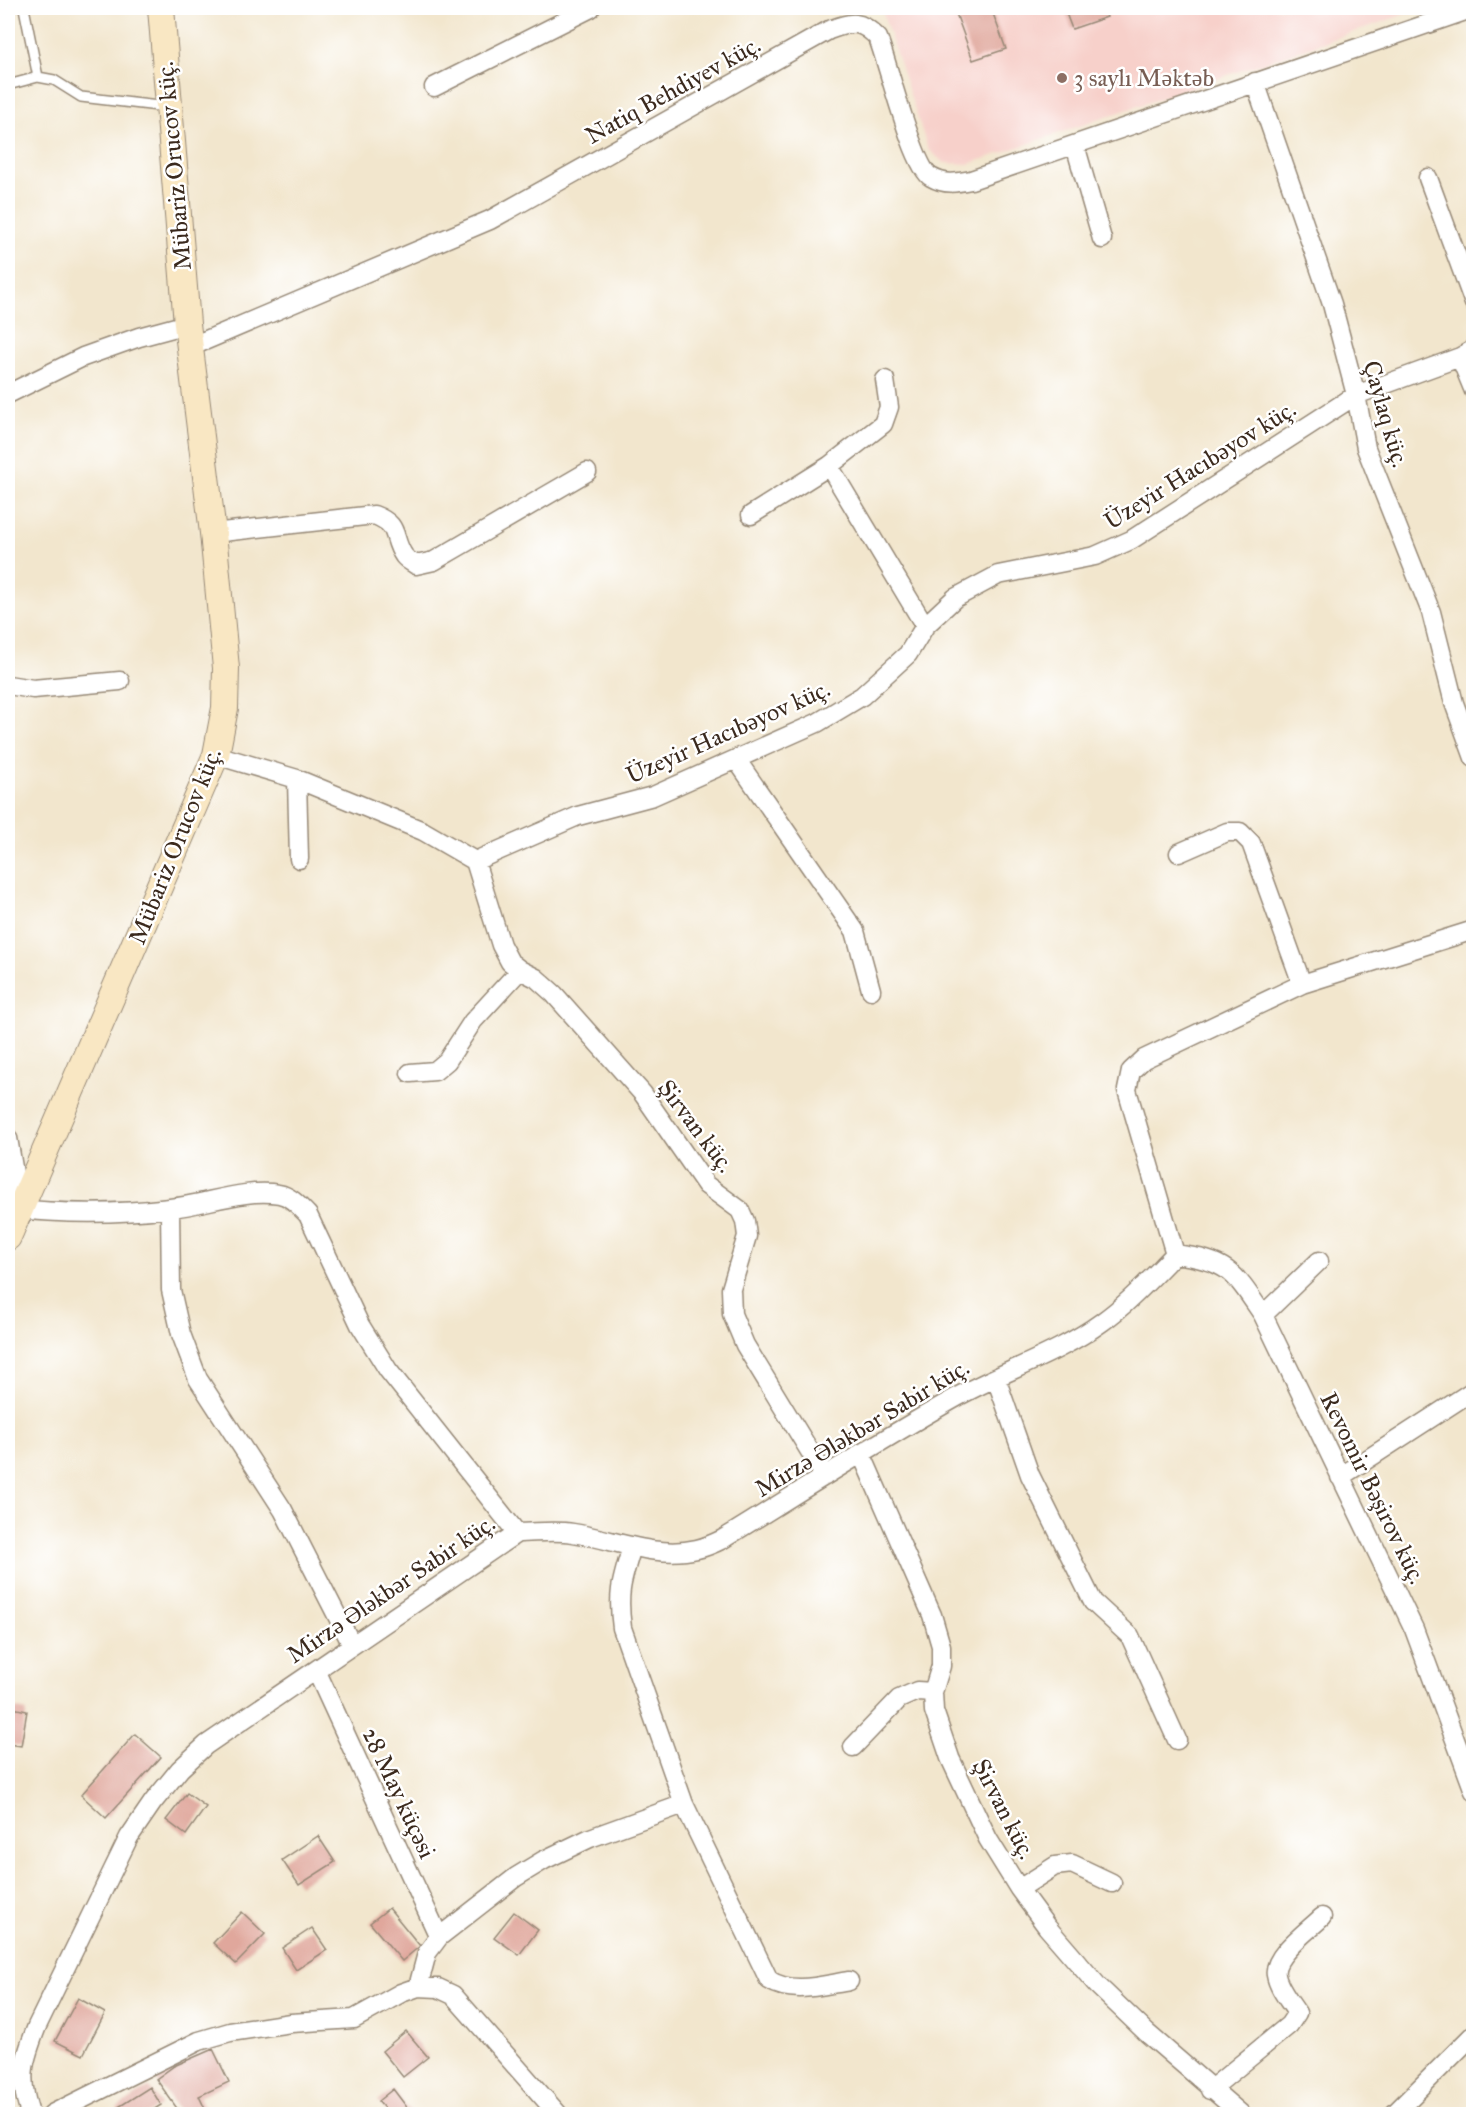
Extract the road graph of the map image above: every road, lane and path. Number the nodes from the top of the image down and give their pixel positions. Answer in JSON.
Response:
{"nodes":[{"id":1,"x":24,"y":8,"type":"edge"},
{"id":2,"x":161,"y":8,"type":"edge"},
{"id":3,"x":591,"y":8,"type":"edge"},
{"id":4,"x":1473,"y":8,"type":"edge"},
{"id":5,"x":38,"y":77,"type":"junction"},
{"id":6,"x":1255,"y":82,"type":"junction"},
{"id":7,"x":8,"y":85,"type":"edge"},
{"id":8,"x":434,"y":87,"type":"dead end"},
{"id":9,"x":170,"y":108,"type":"junction"},
{"id":10,"x":1075,"y":145,"type":"junction"},
{"id":11,"x":1428,"y":178,"type":"dead end"},
{"id":12,"x":1102,"y":239,"type":"dead end"},
{"id":13,"x":1473,"y":303,"type":"edge"},
{"id":14,"x":189,"y":336,"type":"junction"},
{"id":15,"x":1466,"y":353,"type":"edge"},
{"id":16,"x":885,"y":380,"type":"dead end"},
{"id":17,"x":1473,"y":391,"type":"edge"},
{"id":18,"x":8,"y":394,"type":"edge"},
{"id":19,"x":1356,"y":395,"type":"junction"},
{"id":20,"x":829,"y":466,"type":"junction"},
{"id":21,"x":587,"y":472,"type":"dead end"},
{"id":22,"x":751,"y":515,"type":"dead end"},
{"id":23,"x":213,"y":533,"type":"junction"},
{"id":24,"x":925,"y":626,"type":"junction"},
{"id":25,"x":120,"y":681,"type":"dead end"},
{"id":26,"x":8,"y":686,"type":"edge"},
{"id":27,"x":216,"y":754,"type":"junction"},
{"id":28,"x":1473,"y":758,"type":"edge"},
{"id":29,"x":736,"y":759,"type":"junction"},
{"id":30,"x":297,"y":779,"type":"junction"},
{"id":31,"x":1179,"y":853,"type":"dead end"},
{"id":32,"x":299,"y":859,"type":"dead end"},
{"id":33,"x":475,"y":861,"type":"junction"},
{"id":34,"x":1473,"y":930,"type":"edge"},
{"id":35,"x":520,"y":970,"type":"junction"},
{"id":36,"x":1302,"y":984,"type":"junction"},
{"id":37,"x":871,"y":990,"type":"dead end"},
{"id":38,"x":410,"y":1073,"type":"dead end"},
{"id":39,"x":8,"y":1138,"type":"edge"},
{"id":40,"x":170,"y":1208,"type":"junction"},
{"id":41,"x":14,"y":1209,"type":"edge"},
{"id":42,"x":8,"y":1237,"type":"edge"},
{"id":43,"x":1175,"y":1254,"type":"junction"},
{"id":44,"x":1319,"y":1261,"type":"dead end"},
{"id":45,"x":1263,"y":1314,"type":"junction"},
{"id":46,"x":996,"y":1378,"type":"junction"},
{"id":47,"x":1473,"y":1390,"type":"edge"},
{"id":48,"x":861,"y":1453,"type":"junction"},
{"id":49,"x":825,"y":1476,"type":"junction"},
{"id":50,"x":1340,"y":1477,"type":"junction"},
{"id":51,"x":517,"y":1533,"type":"junction"},
{"id":52,"x":632,"y":1547,"type":"junction"},
{"id":53,"x":352,"y":1645,"type":"junction"},
{"id":54,"x":316,"y":1670,"type":"junction"},
{"id":55,"x":933,"y":1692,"type":"junction"},
{"id":56,"x":1177,"y":1740,"type":"dead end"},
{"id":57,"x":853,"y":1747,"type":"dead end"},
{"id":58,"x":1473,"y":1791,"type":"edge"},
{"id":59,"x":684,"y":1804,"type":"junction"},
{"id":60,"x":1112,"y":1883,"type":"dead end"},
{"id":61,"x":1019,"y":1889,"type":"junction"},
{"id":62,"x":1322,"y":1917,"type":"dead end"},
{"id":63,"x":439,"y":1937,"type":"junction"},
{"id":64,"x":849,"y":1981,"type":"dead end"},
{"id":65,"x":418,"y":1987,"type":"junction"},
{"id":66,"x":1473,"y":2034,"type":"edge"},
{"id":67,"x":1210,"y":2090,"type":"junction"},
{"id":68,"x":30,"y":2115,"type":"edge"},
{"id":69,"x":52,"y":2115,"type":"edge"},
{"id":70,"x":558,"y":2115,"type":"edge"},
{"id":71,"x":1241,"y":2115,"type":"edge"},
{"id":72,"x":1394,"y":2115,"type":"edge"}],
"edges":[{"from":1,"to":5,"type":"lane"},
{"from":2,"to":9,"type":"street","name":"Mübariz Orucov küç."},
{"from":3,"to":8,"type":"street"},
{"from":4,"to":6,"type":"street","name":"Natiq Behdiyev küç."},
{"from":5,"to":7,"type":"lane"},
{"from":5,"to":9,"type":"lane"},
{"from":6,"to":10,"type":"street","name":"Natiq Behdiyev küç."},
{"from":6,"to":19,"type":"street","name":"Çaylaq küç."},
{"from":9,"to":14,"type":"street","name":"Mübariz Orucov küç."},
{"from":10,"to":12,"type":"street"},
{"from":10,"to":14,"type":"street","name":"Natiq Behdiyev küç."},
{"from":11,"to":13,"type":"street"},
{"from":14,"to":18,"type":"street"},
{"from":14,"to":23,"type":"street","name":"Mübariz Orucov küç."},
{"from":15,"to":17,"type":"street"},
{"from":15,"to":19,"type":"street","name":"Üzeyir Hacıbəyov küç."},
{"from":16,"to":20,"type":"street"},
{"from":19,"to":24,"type":"street","name":"Üzeyir Hacıbəyov küç."},
{"from":19,"to":28,"type":"street","name":"Çaylaq küç."},
{"from":20,"to":22,"type":"street"},
{"from":20,"to":24,"type":"street"},
{"from":21,"to":23,"type":"street"},
{"from":23,"to":27,"type":"street","name":"Mübariz Orucov küç."},
{"from":24,"to":29,"type":"street","name":"Üzeyir Hacıbəyov küç."},
{"from":25,"to":26,"type":"street"},
{"from":27,"to":30,"type":"street"},
{"from":27,"to":41,"type":"street","name":"Mübariz Orucov küç."},
{"from":29,"to":33,"type":"street","name":"Üzeyir Hacıbəyov küç."},
{"from":29,"to":37,"type":"street"},
{"from":30,"to":32,"type":"street"},
{"from":30,"to":33,"type":"street"},
{"from":31,"to":36,"type":"street"},
{"from":33,"to":35,"type":"street","name":"Şirvan küç."},
{"from":34,"to":36,"type":"street"},
{"from":35,"to":38,"type":"street"},
{"from":35,"to":49,"type":"street","name":"Şirvan küç."},
{"from":36,"to":43,"type":"street"},
{"from":39,"to":41,"type":"street"},
{"from":40,"to":41,"type":"street"},
{"from":40,"to":51,"type":"street"},
{"from":40,"to":53,"type":"street"},
{"from":41,"to":42,"type":"street","name":"Mübariz Orucov küç."},
{"from":43,"to":45,"type":"street","name":"Revomir Bəşirov küç."},
{"from":43,"to":46,"type":"street","name":"Mirzə Ələkbər Sabir küç."},
{"from":44,"to":45,"type":"street"},
{"from":45,"to":50,"type":"street","name":"Revomir Bəşirov küç."},
{"from":46,"to":48,"type":"street","name":"Mirzə Ələkbər Sabir küç."},
{"from":46,"to":56,"type":"street","name":"Mirzə Ələkbər Sabir küç."},
{"from":47,"to":50,"type":"street"},
{"from":48,"to":49,"type":"street","name":"Mirzə Ələkbər Sabir küç."},
{"from":48,"to":55,"type":"street","name":"Şirvan küç."},
{"from":49,"to":52,"type":"street","name":"Mirzə Ələkbər Sabir küç."},
{"from":50,"to":58,"type":"street","name":"Revomir Bəşirov küç."},
{"from":51,"to":52,"type":"street","name":"Mirzə Ələkbər Sabir küç."},
{"from":51,"to":53,"type":"street","name":"Mirzə Ələkbər Sabir küç."},
{"from":52,"to":59,"type":"street"},
{"from":53,"to":54,"type":"street","name":"Mirzə Ələkbər Sabir küç."},
{"from":54,"to":63,"type":"street","name":"28 May küçəsi"},
{"from":54,"to":68,"type":"street","name":"Mirzə Ələkbər Sabir küç."},
{"from":55,"to":57,"type":"street"},
{"from":55,"to":61,"type":"street","name":"Şirvan küç."},
{"from":59,"to":63,"type":"street"},
{"from":59,"to":64,"type":"street"},
{"from":60,"to":61,"type":"street"},
{"from":61,"to":67,"type":"street","name":"Şirvan küç."},
{"from":62,"to":67,"type":"street"},
{"from":63,"to":65,"type":"street"},
{"from":65,"to":69,"type":"street"},
{"from":65,"to":70,"type":"street"},
{"from":66,"to":72,"type":"street"},
{"from":67,"to":71,"type":"street","name":"Şirvan küç."}]}
